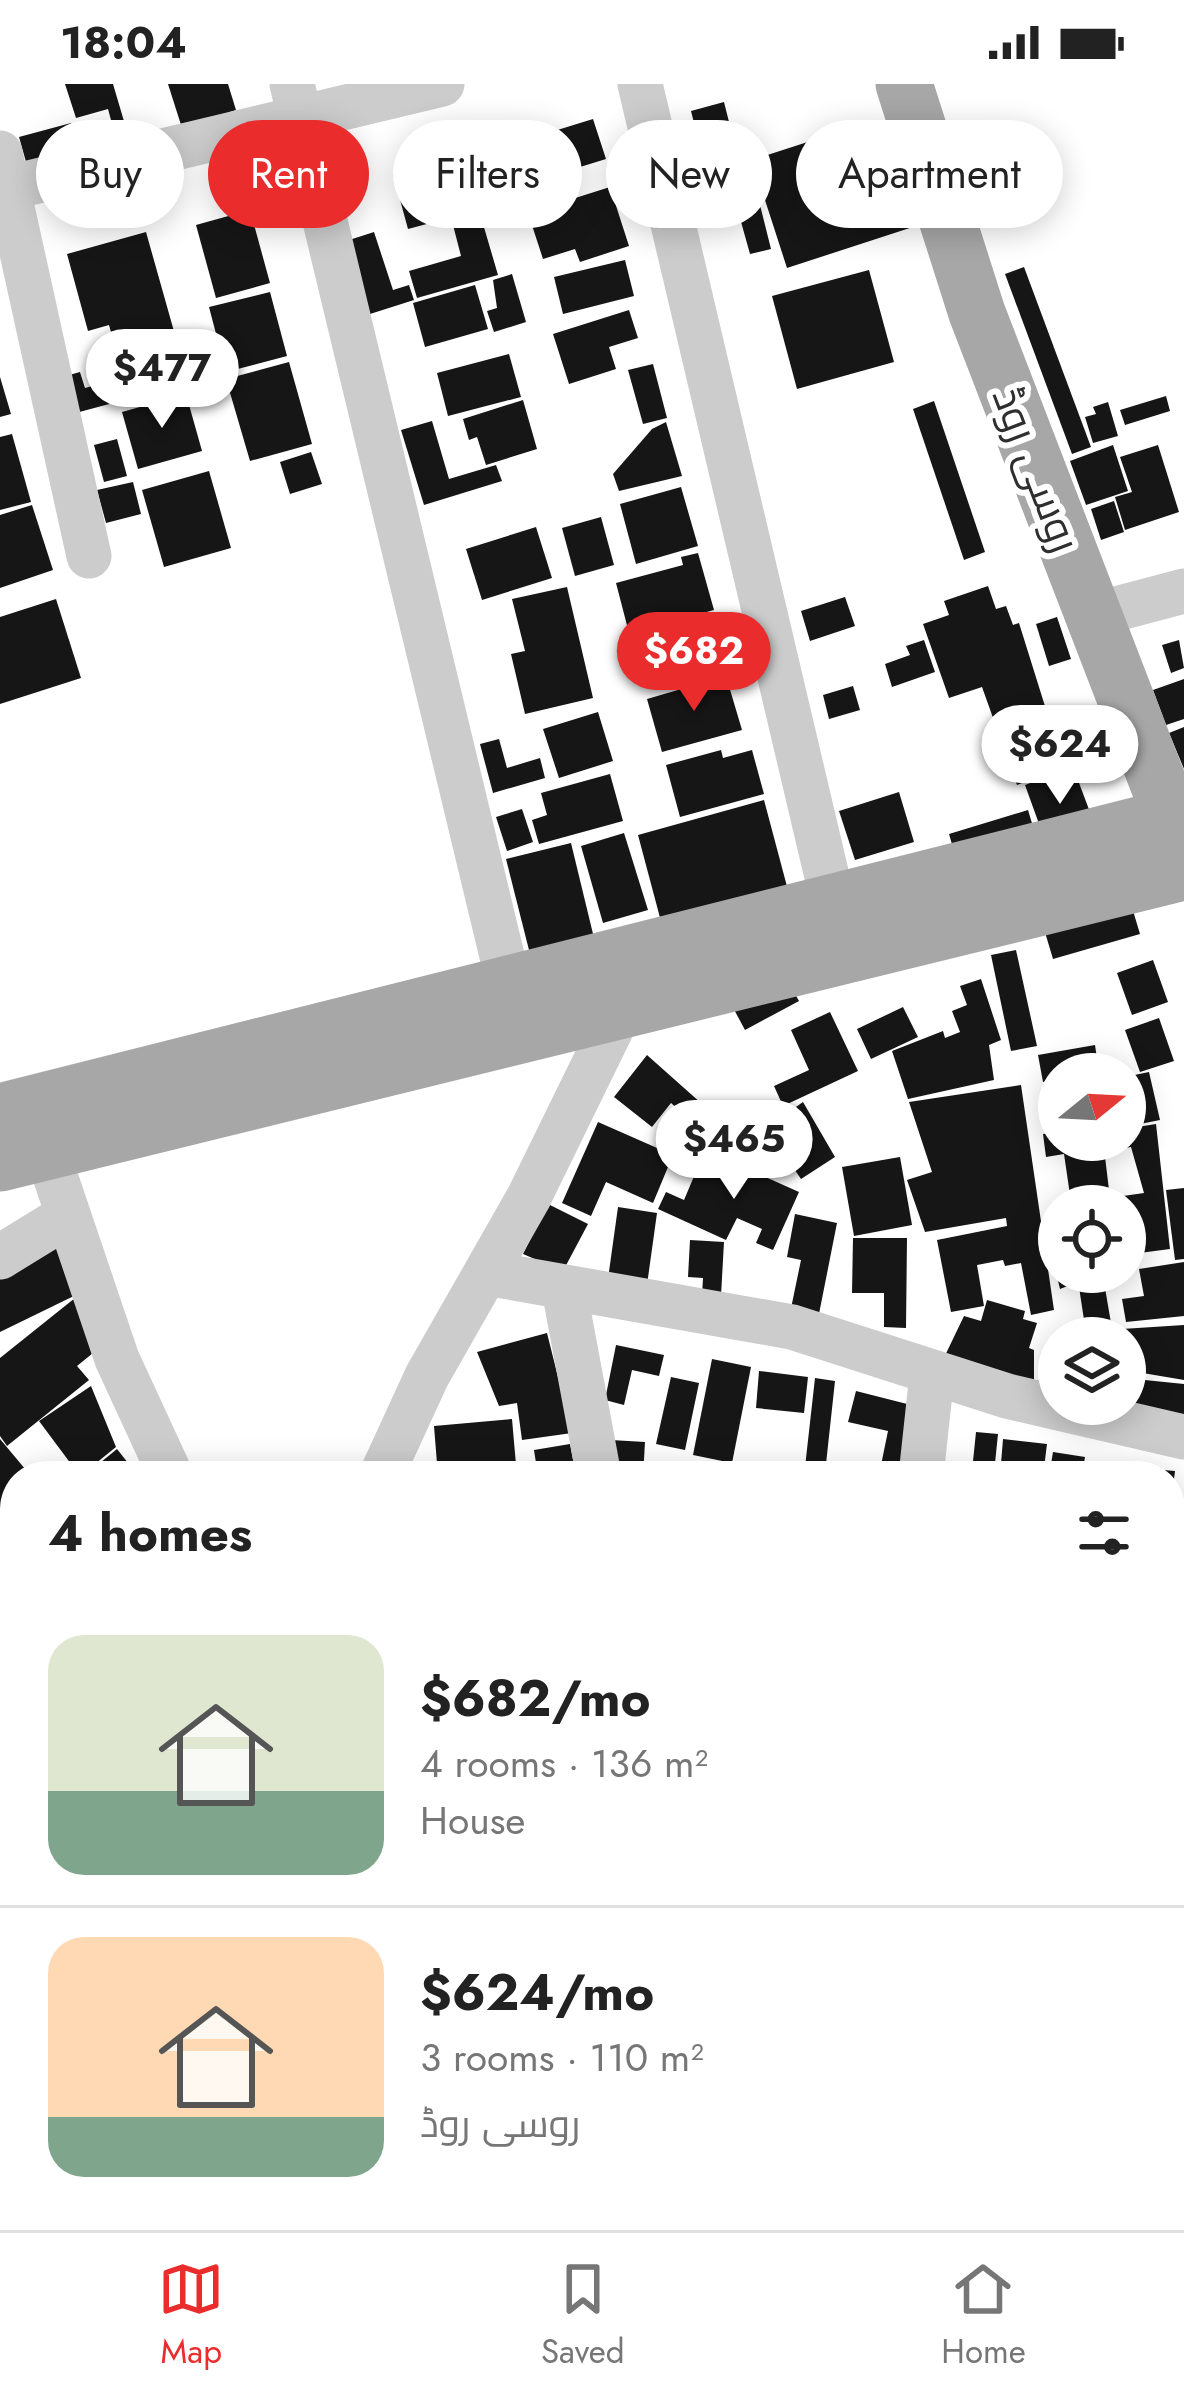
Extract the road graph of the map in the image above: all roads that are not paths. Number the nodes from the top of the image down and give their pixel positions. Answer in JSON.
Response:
{"nodes":[{"id":1,"x":442,"y":84,"type":"edge"},
{"id":2,"x":640,"y":84,"type":"edge"},
{"id":3,"x":904,"y":84,"type":"edge"},
{"id":4,"x":297,"y":102,"type":"edge"},
{"id":5,"x":3,"y":177,"type":"edge"},
{"id":6,"x":88,"y":556,"type":"dead end"},
{"id":7,"x":1184,"y":591,"type":"edge"},
{"id":8,"x":1093,"y":615,"type":"junction"},
{"id":9,"x":1177,"y":833,"type":"edge"},
{"id":10,"x":1184,"y":872,"type":"edge"},
{"id":11,"x":833,"y":902,"type":"junction"},
{"id":12,"x":508,"y":985,"type":"junction"},
{"id":13,"x":620,"y":1011,"type":"junction"},
{"id":14,"x":0,"y":1112,"type":"edge"},
{"id":15,"x":23,"y":1157,"type":"edge"},
{"id":16,"x":64,"y":1216,"type":"junction"},
{"id":17,"x":0,"y":1257,"type":"edge"},
{"id":18,"x":486,"y":1273,"type":"junction"},
{"id":19,"x":565,"y":1289,"type":"junction"},
{"id":20,"x":932,"y":1373,"type":"junction"},
{"id":21,"x":1184,"y":1437,"type":"edge"},
{"id":22,"x":164,"y":1461,"type":"edge"},
{"id":23,"x":388,"y":1461,"type":"edge"},
{"id":24,"x":596,"y":1461,"type":"edge"},
{"id":25,"x":923,"y":1461,"type":"edge"}],
"edges":[{"from":1,"to":4,"type":"street"},
{"from":2,"to":11,"type":"street"},
{"from":3,"to":8,"type":"main road","name":"روسی روڈ"},
{"from":4,"to":5,"type":"street"},
{"from":4,"to":12,"type":"street"},
{"from":5,"to":6,"type":"street"},
{"from":7,"to":8,"type":"street"},
{"from":8,"to":9,"type":"main road","name":"روسی روڈ"},
{"from":9,"to":11,"type":"main road"},
{"from":10,"to":13,"type":"main road"},
{"from":11,"to":12,"type":"main road"},
{"from":12,"to":14,"type":"main road"},
{"from":13,"to":15,"type":"main road"},
{"from":13,"to":18,"type":"street"},
{"from":15,"to":16,"type":"street"},
{"from":16,"to":17,"type":"street"},
{"from":16,"to":22,"type":"street"},
{"from":18,"to":19,"type":"street"},
{"from":18,"to":23,"type":"street"},
{"from":19,"to":20,"type":"street"},
{"from":19,"to":24,"type":"street"},
{"from":20,"to":21,"type":"street"},
{"from":20,"to":25,"type":"street"}]}
